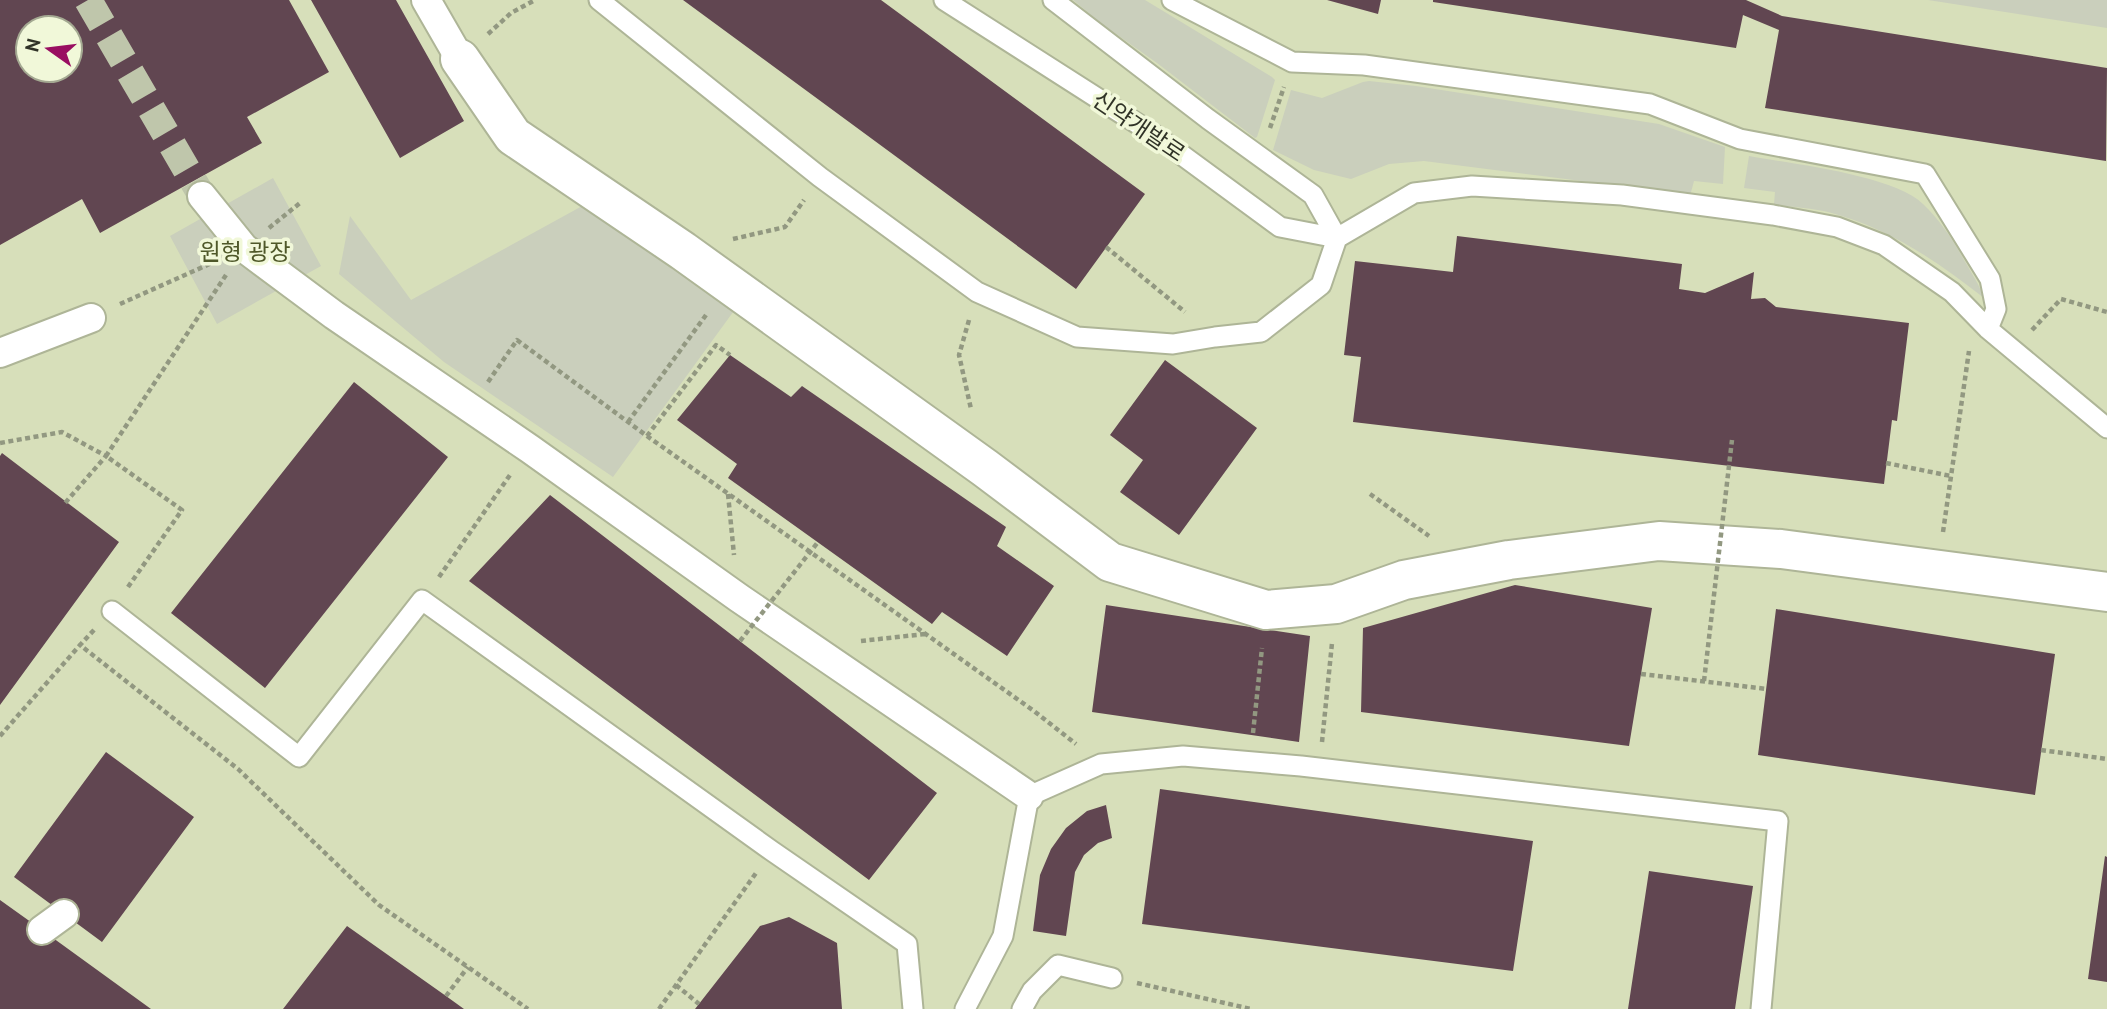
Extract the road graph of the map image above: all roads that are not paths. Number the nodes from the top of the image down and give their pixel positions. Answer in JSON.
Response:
{"nodes":[{"id":1,"x":426,"y":0,"type":"edge"},
{"id":2,"x":599,"y":0,"type":"edge"},
{"id":3,"x":944,"y":0,"type":"edge"},
{"id":4,"x":1053,"y":0,"type":"edge"},
{"id":5,"x":1172,"y":0,"type":"edge"},
{"id":6,"x":460,"y":59,"type":"joint"},
{"id":7,"x":202,"y":196,"type":"tunnel mouth"},
{"id":8,"x":1337,"y":238,"type":"junction"},
{"id":9,"x":91,"y":318,"type":"road end"},
{"id":10,"x":1988,"y":329,"type":"junction"},
{"id":11,"x":0,"y":353,"type":"edge"},
{"id":12,"x":2107,"y":428,"type":"edge"},
{"id":13,"x":2107,"y":592,"type":"edge"},
{"id":14,"x":112,"y":611,"type":"road end"},
{"id":15,"x":1030,"y":796,"type":"junction"},
{"id":16,"x":1112,"y":978,"type":"road end"},
{"id":17,"x":913,"y":1009,"type":"edge"},
{"id":18,"x":965,"y":1009,"type":"edge"},
{"id":19,"x":1022,"y":1009,"type":"edge"},
{"id":20,"x":1761,"y":1009,"type":"edge"}],
"edges":[{"from":1,"to":6,"type":"street"},
{"from":2,"to":8,"type":"lane"},
{"from":3,"to":8,"type":"lane","name":"신약개발로"},
{"from":4,"to":8,"type":"lane"},
{"from":5,"to":10,"type":"lane"},
{"from":6,"to":13,"type":"street"},
{"from":7,"to":15,"type":"street"},
{"from":8,"to":10,"type":"lane"},
{"from":9,"to":11,"type":"street"},
{"from":10,"to":12,"type":"lane"},
{"from":14,"to":17,"type":"lane"},
{"from":15,"to":18,"type":"lane"},
{"from":15,"to":20,"type":"lane"},
{"from":16,"to":19,"type":"lane"}]}
